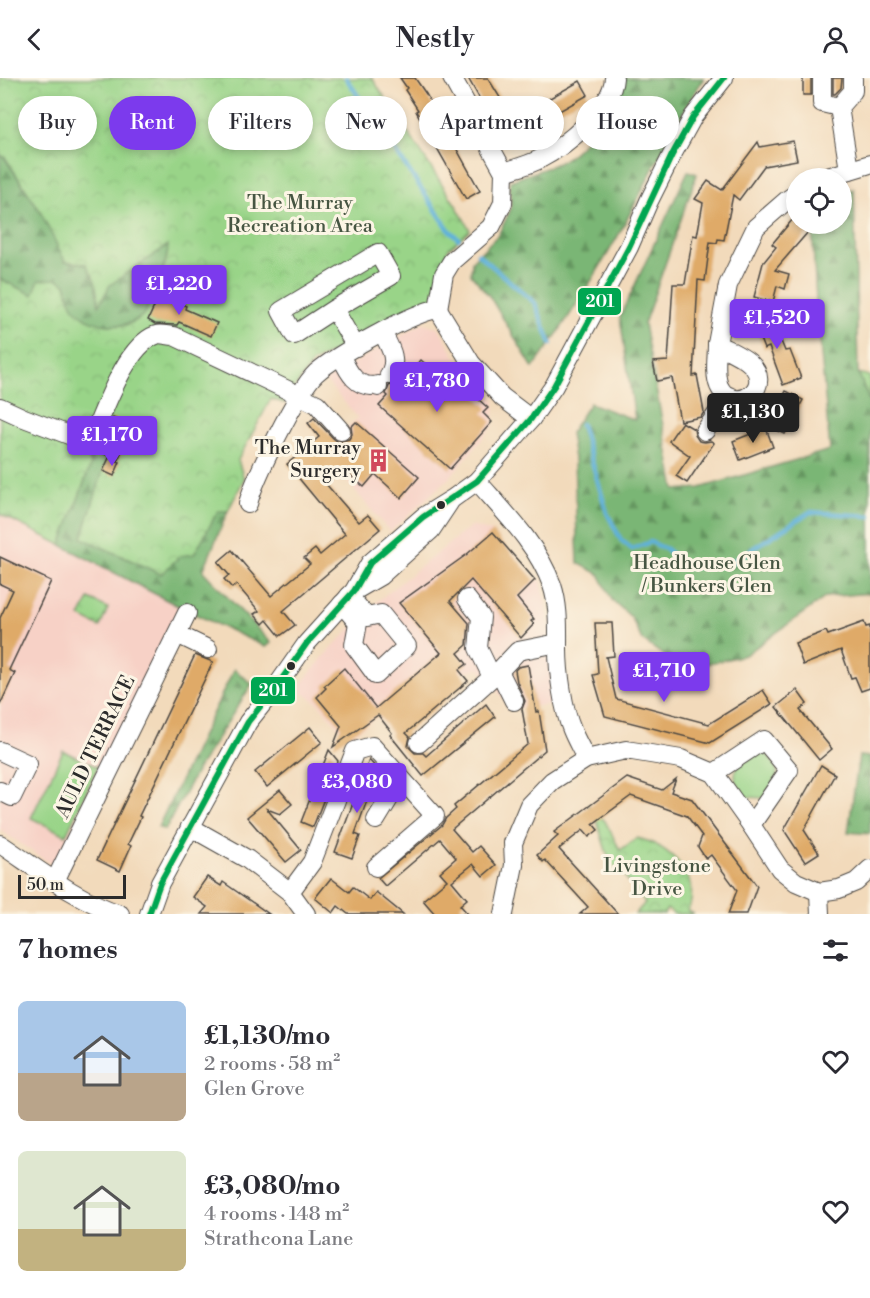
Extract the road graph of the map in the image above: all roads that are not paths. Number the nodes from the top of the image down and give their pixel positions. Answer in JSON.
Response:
{"nodes":[{"id":1,"x":452,"y":78,"type":"edge"},
{"id":2,"x":614,"y":78,"type":"edge"},
{"id":3,"x":724,"y":78,"type":"edge"},
{"id":4,"x":822,"y":78,"type":"edge"},
{"id":5,"x":853,"y":78,"type":"edge"},
{"id":6,"x":839,"y":107,"type":"junction"},
{"id":7,"x":870,"y":164,"type":"edge"},
{"id":8,"x":849,"y":168,"type":"edge"},
{"id":9,"x":852,"y":169,"type":"edge"},
{"id":10,"x":504,"y":172,"type":"junction"},
{"id":11,"x":786,"y":201,"type":"edge"},
{"id":12,"x":334,"y":309,"type":"junction"},
{"id":13,"x":438,"y":309,"type":"junction"},
{"id":14,"x":382,"y":332,"type":"junction"},
{"id":15,"x":717,"y":344,"type":"junction"},
{"id":16,"x":348,"y":351,"type":"junction"},
{"id":17,"x":729,"y":396,"type":"junction"},
{"id":18,"x":300,"y":397,"type":"junction"},
{"id":19,"x":0,"y":407,"type":"edge"},
{"id":20,"x":531,"y":419,"type":"junction"},
{"id":21,"x":341,"y":431,"type":"dead end"},
{"id":22,"x":705,"y":431,"type":"dead end"},
{"id":23,"x":477,"y":481,"type":"junction"},
{"id":24,"x":248,"y":504,"type":"dead end"},
{"id":25,"x":466,"y":600,"type":"dead end"},
{"id":26,"x":187,"y":614,"type":"dead end"},
{"id":27,"x":177,"y":634,"type":"junction"},
{"id":28,"x":558,"y":643,"type":"junction"},
{"id":29,"x":208,"y":649,"type":"dead end"},
{"id":30,"x":495,"y":674,"type":"junction"},
{"id":31,"x":514,"y":701,"type":"dead end"},
{"id":32,"x":419,"y":743,"type":"dead end"},
{"id":33,"x":0,"y":751,"type":"edge"},
{"id":34,"x":586,"y":759,"type":"junction"},
{"id":35,"x":714,"y":772,"type":"junction"},
{"id":36,"x":401,"y":779,"type":"junction"},
{"id":37,"x":0,"y":791,"type":"edge"},
{"id":38,"x":376,"y":820,"type":"dead end"},
{"id":39,"x":752,"y":825,"type":"junction"},
{"id":40,"x":190,"y":827,"type":"junction"},
{"id":41,"x":0,"y":844,"type":"edge"},
{"id":42,"x":376,"y":867,"type":"dead end"},
{"id":43,"x":870,"y":869,"type":"edge"},
{"id":44,"x":55,"y":881,"type":"junction"},
{"id":45,"x":290,"y":892,"type":"junction"},
{"id":46,"x":819,"y":892,"type":"junction"},
{"id":47,"x":120,"y":914,"type":"edge"},
{"id":48,"x":149,"y":914,"type":"edge"},
{"id":49,"x":306,"y":914,"type":"edge"},
{"id":50,"x":504,"y":914,"type":"edge"},
{"id":51,"x":820,"y":914,"type":"edge"}],
"edges":[{"from":1,"to":10,"type":"street"},
{"from":2,"to":10,"type":"street"},
{"from":3,"to":20,"type":"street"},
{"from":4,"to":6,"type":"street"},
{"from":5,"to":6,"type":"street"},
{"from":6,"to":8,"type":"street"},
{"from":7,"to":9,"type":"street"},
{"from":10,"to":13,"type":"street"},
{"from":11,"to":15,"type":"street"},
{"from":12,"to":12,"type":"street"},
{"from":12,"to":16,"type":"street"},
{"from":13,"to":14,"type":"street"},
{"from":13,"to":20,"type":"street"},
{"from":14,"to":16,"type":"street"},
{"from":14,"to":16,"type":"street"},
{"from":15,"to":17,"type":"street"},
{"from":15,"to":17,"type":"street"},
{"from":16,"to":18,"type":"street"},
{"from":17,"to":22,"type":"street"},
{"from":18,"to":19,"type":"street"},
{"from":18,"to":21,"type":"street"},
{"from":18,"to":24,"type":"street"},
{"from":20,"to":23,"type":"street"},
{"from":23,"to":28,"type":"street"},
{"from":23,"to":40,"type":"street"},
{"from":25,"to":30,"type":"street"},
{"from":26,"to":27,"type":"street","name":"AULD TERRACE"},
{"from":27,"to":29,"type":"street"},
{"from":27,"to":44,"type":"street","name":"AULD TERRACE"},
{"from":28,"to":30,"type":"street"},
{"from":28,"to":34,"type":"street"},
{"from":30,"to":31,"type":"street"},
{"from":30,"to":32,"type":"street"},
{"from":33,"to":37,"type":"street"},
{"from":34,"to":35,"type":"street"},
{"from":34,"to":50,"type":"street"},
{"from":35,"to":39,"type":"street"},
{"from":35,"to":39,"type":"street"},
{"from":36,"to":38,"type":"street"},
{"from":36,"to":42,"type":"street"},
{"from":36,"to":45,"type":"street"},
{"from":39,"to":46,"type":"street"},
{"from":40,"to":45,"type":"street"},
{"from":40,"to":48,"type":"street"},
{"from":41,"to":44,"type":"street"},
{"from":43,"to":46,"type":"street"},
{"from":44,"to":47,"type":"street"},
{"from":45,"to":49,"type":"street"},
{"from":46,"to":51,"type":"street"}]}
